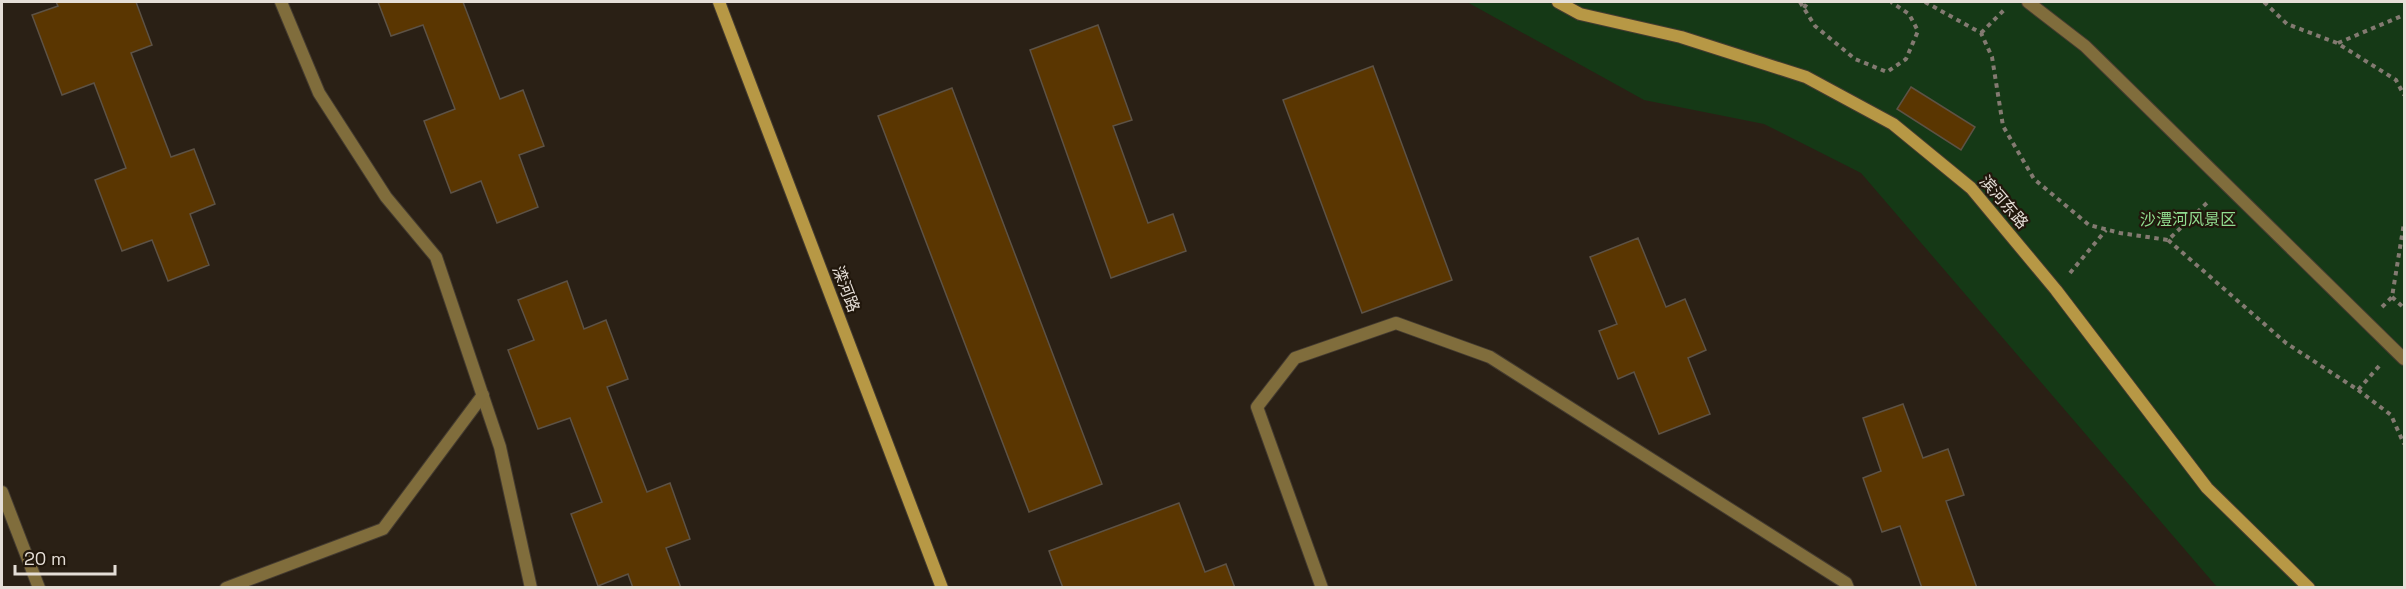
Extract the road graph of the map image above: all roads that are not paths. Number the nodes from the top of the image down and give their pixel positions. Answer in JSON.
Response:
{"nodes":[{"id":1,"x":280,"y":2,"type":"edge"},
{"id":2,"x":718,"y":2,"type":"edge"},
{"id":3,"x":1558,"y":2,"type":"edge"},
{"id":4,"x":2028,"y":2,"type":"edge"},
{"id":5,"x":2404,"y":359,"type":"edge"},
{"id":6,"x":483,"y":395,"type":"junction"},
{"id":7,"x":2,"y":492,"type":"edge"},
{"id":8,"x":39,"y":588,"type":"edge"},
{"id":9,"x":226,"y":588,"type":"edge"},
{"id":10,"x":531,"y":588,"type":"edge"},
{"id":11,"x":942,"y":588,"type":"edge"},
{"id":12,"x":1322,"y":588,"type":"edge"},
{"id":13,"x":1848,"y":588,"type":"edge"},
{"id":14,"x":2309,"y":588,"type":"edge"}],
"edges":[{"from":1,"to":6,"type":"street"},
{"from":2,"to":11,"type":"street","name":"滦河路"},
{"from":3,"to":14,"type":"street","name":"滨河东路"},
{"from":4,"to":5,"type":"street"},
{"from":6,"to":9,"type":"street"},
{"from":6,"to":10,"type":"street"},
{"from":7,"to":8,"type":"street"},
{"from":12,"to":13,"type":"street"}]}
